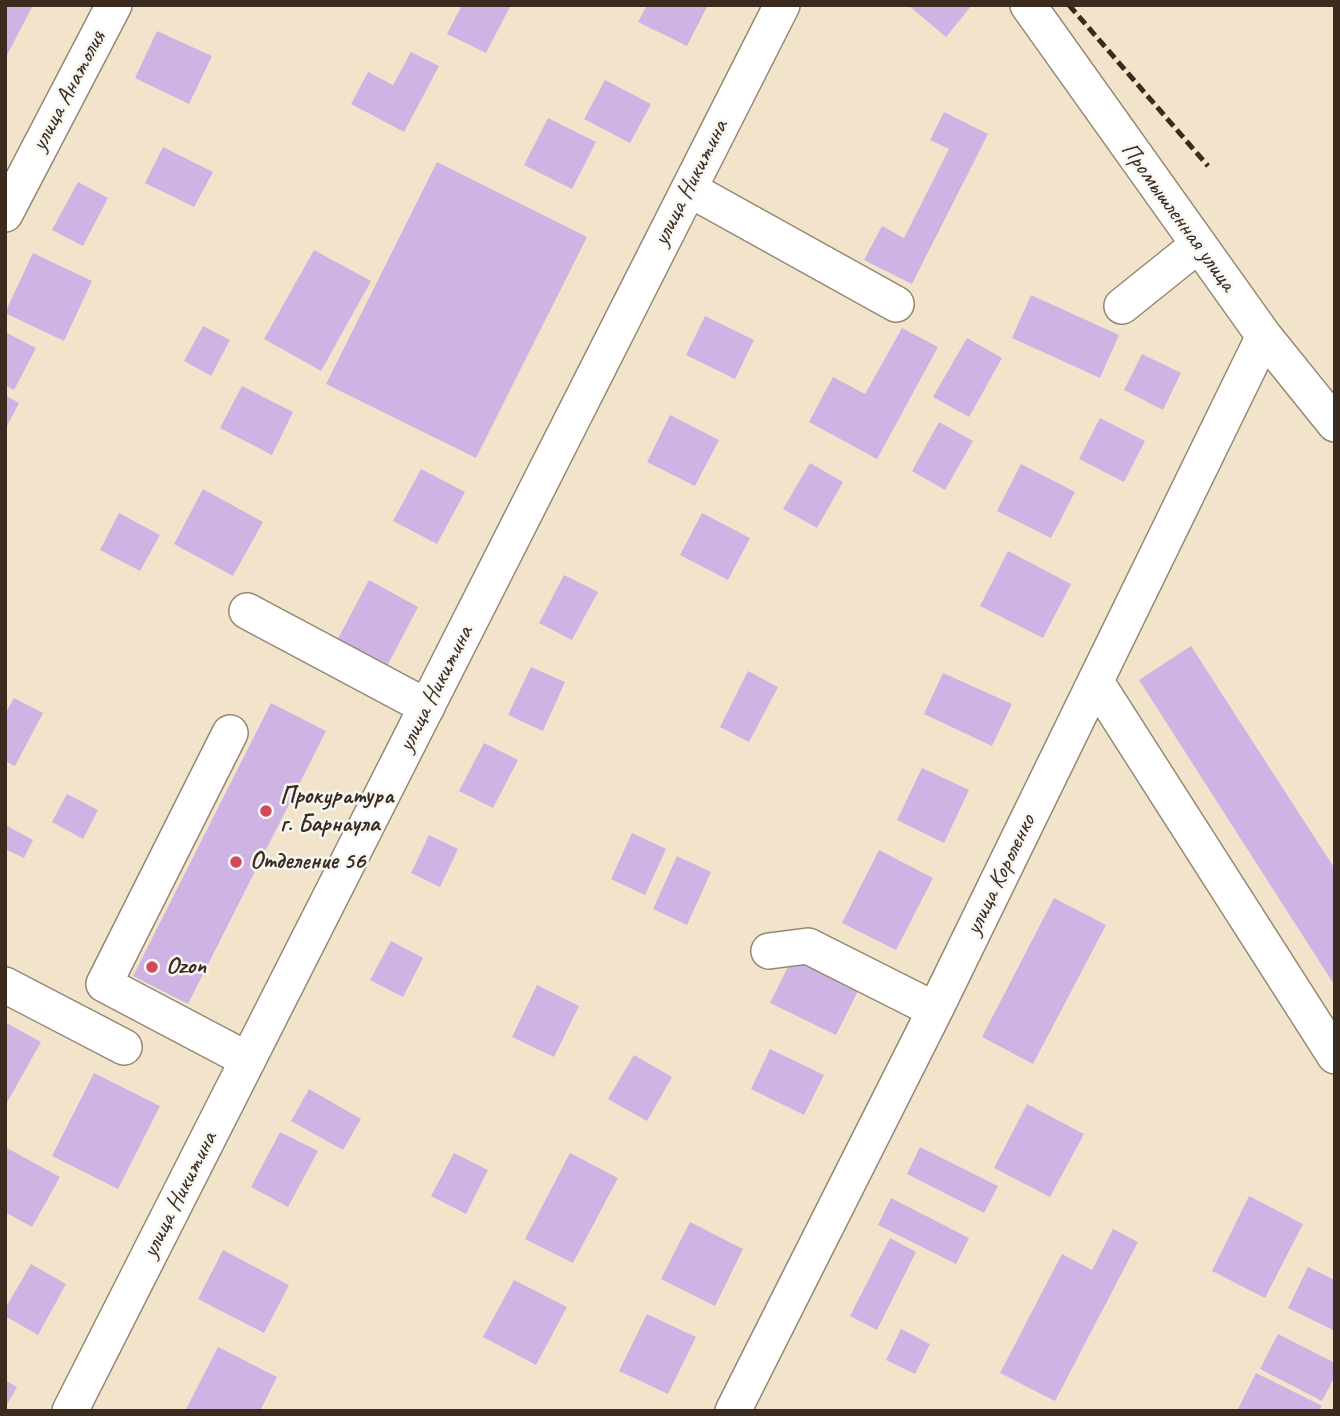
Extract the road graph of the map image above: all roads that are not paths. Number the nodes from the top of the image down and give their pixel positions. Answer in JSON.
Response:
{"nodes":[{"id":1,"x":114,"y":5,"type":"edge"},
{"id":2,"x":782,"y":5,"type":"edge"},
{"id":3,"x":1028,"y":5,"type":"edge"},
{"id":4,"x":688,"y":189,"type":"junction"},
{"id":5,"x":5,"y":214,"type":"edge"},
{"id":6,"x":1198,"y":245,"type":"junction"},
{"id":7,"x":896,"y":304,"type":"dead end"},
{"id":8,"x":1122,"y":306,"type":"dead end"},
{"id":9,"x":1264,"y":336,"type":"junction"},
{"id":10,"x":1335,"y":424,"type":"edge"},
{"id":11,"x":247,"y":611,"type":"dead end"},
{"id":12,"x":1097,"y":682,"type":"junction"},
{"id":13,"x":427,"y":707,"type":"junction"},
{"id":14,"x":230,"y":733,"type":"dead end"},
{"id":15,"x":769,"y":951,"type":"dead end"},
{"id":16,"x":5,"y":985,"type":"edge"},
{"id":17,"x":935,"y":1010,"type":"junction"},
{"id":18,"x":124,"y":1047,"type":"dead end"},
{"id":19,"x":1335,"y":1056,"type":"edge"},
{"id":20,"x":248,"y":1060,"type":"junction"},
{"id":21,"x":70,"y":1411,"type":"edge"},
{"id":22,"x":733,"y":1411,"type":"edge"}],
"edges":[{"from":1,"to":5,"type":"street","name":"улица Анатолия"},
{"from":2,"to":4,"type":"street","name":"улица Никитина"},
{"from":3,"to":6,"type":"street","name":"Промышленная улица"},
{"from":4,"to":7,"type":"street"},
{"from":4,"to":13,"type":"street","name":"улица Никитина"},
{"from":6,"to":8,"type":"street"},
{"from":6,"to":9,"type":"street","name":"Промышленная улица"},
{"from":9,"to":10,"type":"street","name":"Промышленная улица"},
{"from":9,"to":12,"type":"street","name":"улица Короленко"},
{"from":11,"to":13,"type":"street"},
{"from":12,"to":17,"type":"street","name":"улица Короленко"},
{"from":12,"to":19,"type":"street"},
{"from":13,"to":20,"type":"street","name":"улица Никитина"},
{"from":14,"to":20,"type":"street"},
{"from":15,"to":17,"type":"street"},
{"from":16,"to":18,"type":"street"},
{"from":17,"to":22,"type":"street","name":"улица Короленко"},
{"from":20,"to":21,"type":"street","name":"улица Никитина"}]}
